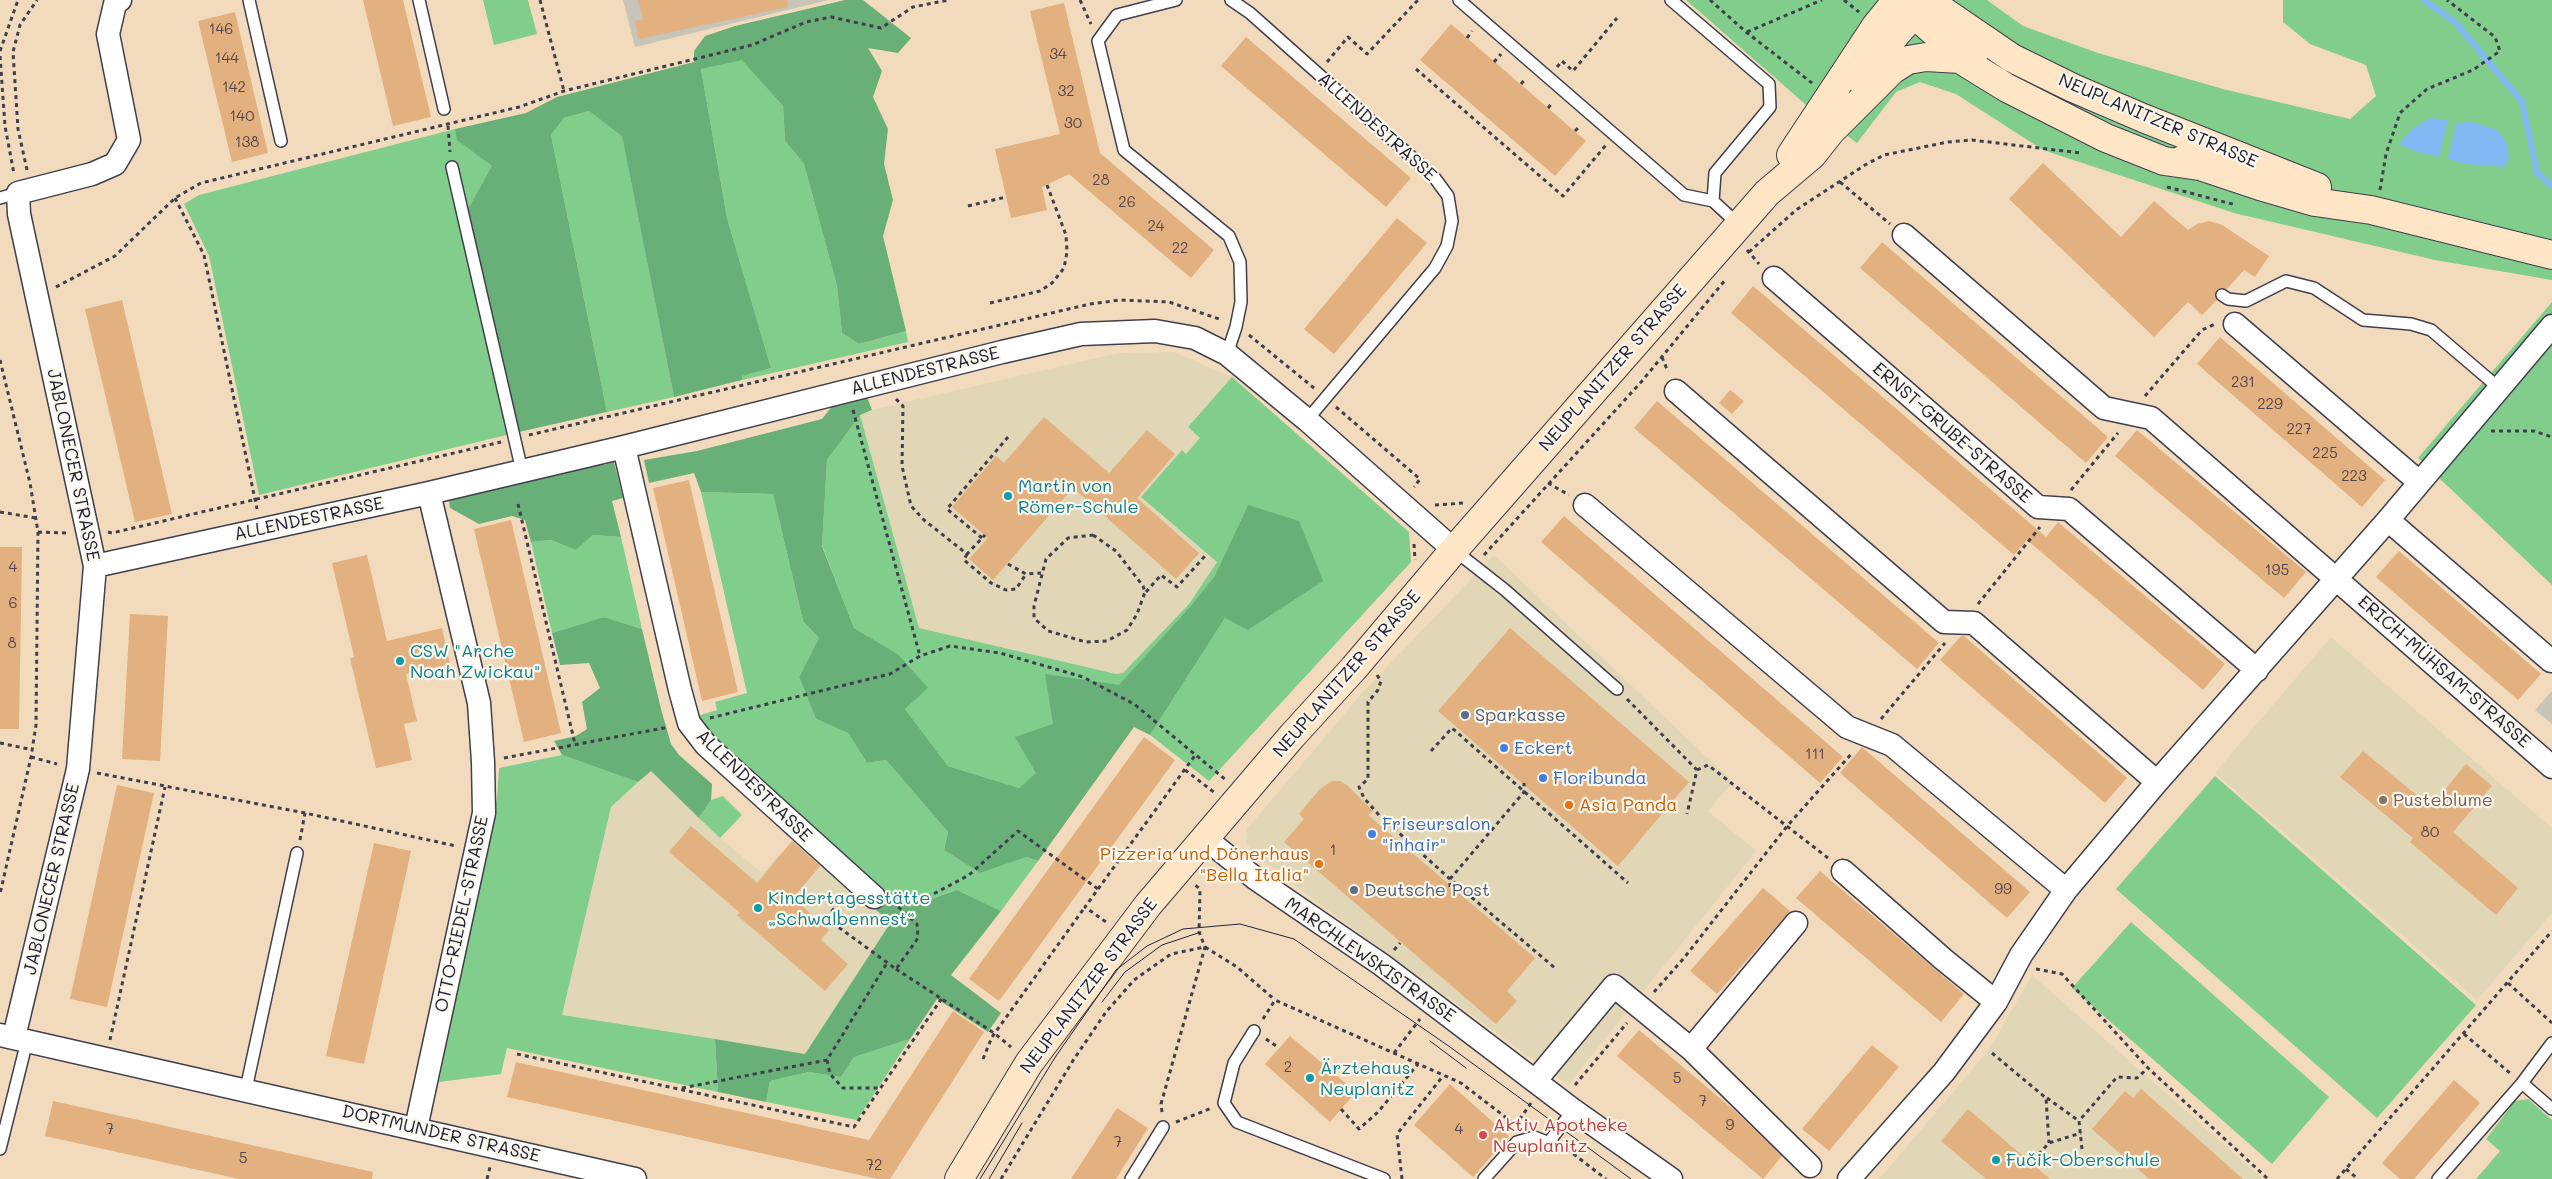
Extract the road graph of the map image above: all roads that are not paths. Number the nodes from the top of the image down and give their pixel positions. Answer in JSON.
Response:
{"nodes":[{"id":1,"x":120,"y":0,"type":"edge"},
{"id":2,"x":250,"y":0,"type":"edge"},
{"id":3,"x":419,"y":0,"type":"edge"},
{"id":4,"x":1176,"y":0,"type":"edge"},
{"id":5,"x":1231,"y":0,"type":"edge"},
{"id":6,"x":1459,"y":0,"type":"edge"},
{"id":7,"x":1671,"y":0,"type":"edge"},
{"id":8,"x":1910,"y":2,"type":"edge"},
{"id":9,"x":444,"y":109,"type":"dead end"},
{"id":10,"x":1830,"y":131,"type":"junction"},
{"id":11,"x":281,"y":141,"type":"dead end"},
{"id":12,"x":2199,"y":166,"type":"junction"},
{"id":13,"x":452,"y":167,"type":"road end"},
{"id":14,"x":16,"y":193,"type":"edge"},
{"id":15,"x":1767,"y":193,"type":"junction"},
{"id":16,"x":1713,"y":201,"type":"junction"},
{"id":17,"x":2376,"y":211,"type":"junction"},
{"id":18,"x":1739,"y":225,"type":"junction"},
{"id":19,"x":1904,"y":235,"type":"road end"},
{"id":20,"x":2552,"y":255,"type":"edge"},
{"id":21,"x":1774,"y":278,"type":"road end"},
{"id":22,"x":2222,"y":295,"type":"dead end"},
{"id":23,"x":2235,"y":324,"type":"road end"},
{"id":24,"x":2552,"y":326,"type":"edge"},
{"id":25,"x":1227,"y":354,"type":"junction"},
{"id":26,"x":2499,"y":388,"type":"junction"},
{"id":27,"x":1676,"y":391,"type":"dead end"},
{"id":28,"x":1307,"y":420,"type":"junction"},
{"id":29,"x":624,"y":447,"type":"junction"},
{"id":30,"x":522,"y":470,"type":"junction"},
{"id":31,"x":2419,"y":482,"type":"junction"},
{"id":32,"x":429,"y":493,"type":"junction"},
{"id":33,"x":1585,"y":505,"type":"dead end"},
{"id":34,"x":2388,"y":520,"type":"junction"},
{"id":35,"x":1464,"y":558,"type":"junction"},
{"id":36,"x":95,"y":566,"type":"junction"},
{"id":37,"x":2335,"y":578,"type":"junction"},
{"id":38,"x":2551,"y":661,"type":"dead end"},
{"id":39,"x":2257,"y":670,"type":"junction"},
{"id":40,"x":1617,"y":689,"type":"road end"},
{"id":41,"x":2552,"y":767,"type":"edge"},
{"id":42,"x":2157,"y":782,"type":"junction"},
{"id":43,"x":1206,"y":839,"type":"junction"},
{"id":44,"x":297,"y":853,"type":"road end"},
{"id":45,"x":1843,"y":871,"type":"road end"},
{"id":46,"x":2066,"y":890,"type":"junction"},
{"id":47,"x":874,"y":897,"type":"dead end"},
{"id":48,"x":1796,"y":923,"type":"dead end"},
{"id":49,"x":1996,"y":1002,"type":"junction"},
{"id":50,"x":1254,"y":1031,"type":"road end"},
{"id":51,"x":14,"y":1037,"type":"edge"},
{"id":52,"x":2552,"y":1042,"type":"edge"},
{"id":53,"x":1691,"y":1049,"type":"junction"},
{"id":54,"x":1540,"y":1083,"type":"junction"},
{"id":55,"x":2522,"y":1083,"type":"junction"},
{"id":56,"x":246,"y":1089,"type":"junction"},
{"id":57,"x":2552,"y":1109,"type":"edge"},
{"id":58,"x":1573,"y":1110,"type":"junction"},
{"id":59,"x":1163,"y":1127,"type":"road end"},
{"id":60,"x":416,"y":1128,"type":"junction"},
{"id":61,"x":0,"y":1149,"type":"edge"},
{"id":62,"x":1810,"y":1166,"type":"dead end"},
{"id":63,"x":635,"y":1179,"type":"edge"},
{"id":64,"x":959,"y":1179,"type":"edge"},
{"id":65,"x":1131,"y":1179,"type":"edge"},
{"id":66,"x":1384,"y":1179,"type":"edge"},
{"id":67,"x":1484,"y":1179,"type":"edge"},
{"id":68,"x":1671,"y":1179,"type":"edge"},
{"id":69,"x":1849,"y":1179,"type":"edge"},
{"id":70,"x":2438,"y":1179,"type":"edge"}],
"edges":[{"from":1,"to":14,"type":"street"},
{"from":2,"to":11,"type":"lane"},
{"from":3,"to":9,"type":"lane"},
{"from":4,"to":25,"type":"lane"},
{"from":5,"to":28,"type":"lane","name":"ALLENDESTRASSE"},
{"from":6,"to":16,"type":"lane"},
{"from":7,"to":16,"type":"lane"},
{"from":8,"to":10,"type":"street","name":"NEUPLANITZER STRASSE"},
{"from":8,"to":12,"type":"street","name":"NEUPLANITZER STRASSE"},
{"from":8,"to":15,"type":"street","name":"NEUPLANITZER STRASSE"},
{"from":8,"to":17,"type":"street","name":"NEUPLANITZER STRASSE"},
{"from":10,"to":12,"type":"street","name":"NEUPLANITZER STRASSE"},
{"from":10,"to":15,"type":"street","name":"NEUPLANITZER STRASSE"},
{"from":12,"to":17,"type":"street","name":"NEUPLANITZER STRASSE"},
{"from":13,"to":30,"type":"lane"},
{"from":14,"to":36,"type":"street","name":"JABLONECER STRASSE"},
{"from":15,"to":18,"type":"street","name":"NEUPLANITZER STRASSE"},
{"from":16,"to":18,"type":"lane"},
{"from":17,"to":20,"type":"street","name":"NEUPLANITZER STRASSE"},
{"from":18,"to":35,"type":"street","name":"NEUPLANITZER STRASSE"},
{"from":19,"to":37,"type":"street"},
{"from":21,"to":39,"type":"street","name":"ERNST-GRUBE-STRASSE"},
{"from":22,"to":26,"type":"lane"},
{"from":23,"to":31,"type":"street"},
{"from":24,"to":26,"type":"street"},
{"from":25,"to":28,"type":"street","name":"ALLENDESTRASSE"},
{"from":25,"to":29,"type":"street","name":"ALLENDESTRASSE"},
{"from":26,"to":31,"type":"street"},
{"from":27,"to":42,"type":"street"},
{"from":28,"to":35,"type":"street","name":"ALLENDESTRASSE"},
{"from":29,"to":30,"type":"street","name":"ALLENDESTRASSE"},
{"from":29,"to":47,"type":"street","name":"ALLENDESTRASSE"},
{"from":30,"to":32,"type":"street","name":"ALLENDESTRASSE"},
{"from":31,"to":34,"type":"street"},
{"from":32,"to":36,"type":"street","name":"ALLENDESTRASSE"},
{"from":32,"to":60,"type":"street","name":"OTTO-RIEDEL-STRASSE"},
{"from":33,"to":46,"type":"street"},
{"from":34,"to":37,"type":"street"},
{"from":34,"to":38,"type":"street"},
{"from":35,"to":40,"type":"lane"},
{"from":35,"to":43,"type":"street","name":"NEUPLANITZER STRASSE"},
{"from":36,"to":51,"type":"street","name":"JABLONECER STRASSE"},
{"from":37,"to":39,"type":"street"},
{"from":37,"to":41,"type":"street","name":"ERICH-MÜHSAM-STRASSE"},
{"from":39,"to":42,"type":"street"},
{"from":42,"to":46,"type":"street"},
{"from":43,"to":54,"type":"street","name":"MARCHLEWSKISTRASSE"},
{"from":43,"to":64,"type":"street","name":"NEUPLANITZER STRASSE"},
{"from":44,"to":56,"type":"lane"},
{"from":45,"to":49,"type":"street"},
{"from":46,"to":49,"type":"street"},
{"from":48,"to":53,"type":"street"},
{"from":49,"to":69,"type":"street"},
{"from":50,"to":66,"type":"lane"},
{"from":51,"to":56,"type":"street","name":"DORTMUNDER STRASSE"},
{"from":51,"to":61,"type":"lane"},
{"from":52,"to":55,"type":"lane"},
{"from":53,"to":54,"type":"street"},
{"from":53,"to":62,"type":"street"},
{"from":54,"to":58,"type":"street","name":"MARCHLEWSKISTRASSE"},
{"from":55,"to":57,"type":"lane"},
{"from":55,"to":70,"type":"lane"},
{"from":56,"to":60,"type":"street","name":"DORTMUNDER STRASSE"},
{"from":58,"to":67,"type":"lane"},
{"from":58,"to":68,"type":"street","name":"MARCHLEWSKISTRASSE"},
{"from":59,"to":65,"type":"lane"},
{"from":60,"to":63,"type":"street","name":"DORTMUNDER STRASSE"}]}
